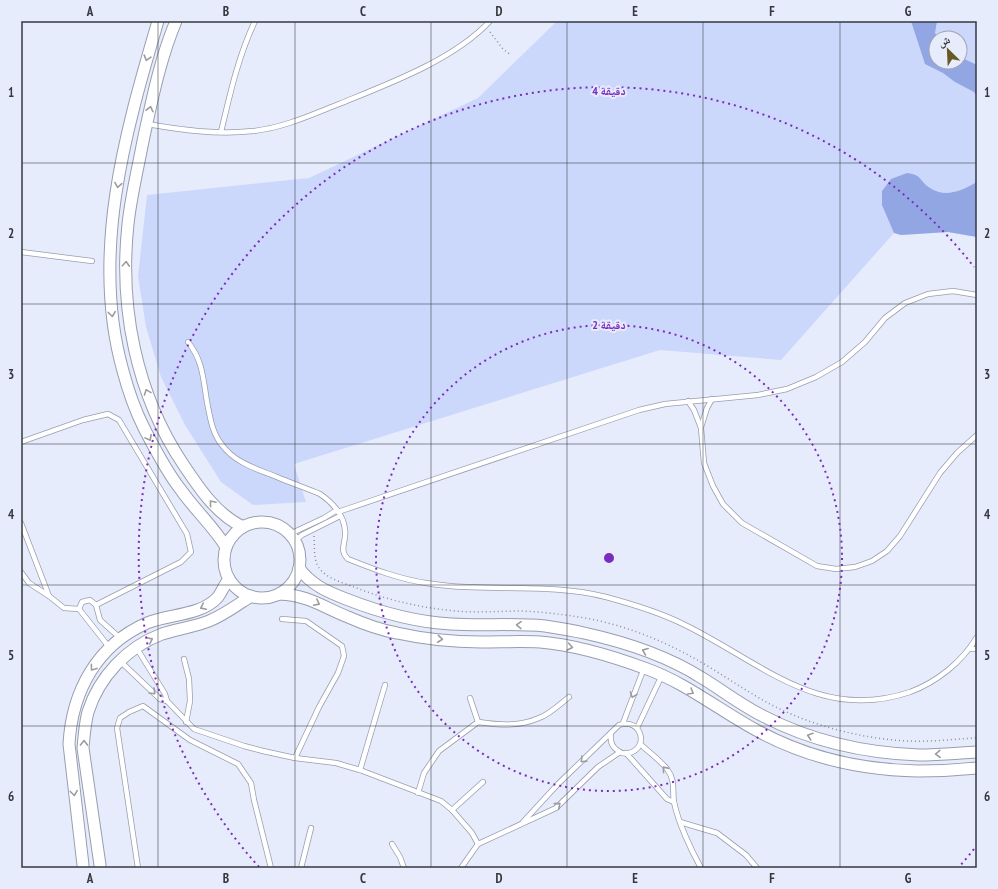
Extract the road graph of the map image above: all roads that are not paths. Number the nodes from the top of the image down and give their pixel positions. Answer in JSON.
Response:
{"nodes":[{"id":1,"x":158,"y":21,"type":"edge"},
{"id":2,"x":176,"y":21,"type":"edge"},
{"id":3,"x":255,"y":21,"type":"edge"},
{"id":4,"x":490,"y":21,"type":"edge"},
{"id":5,"x":147,"y":124,"type":"junction"},
{"id":6,"x":221,"y":132,"type":"junction"},
{"id":7,"x":112,"y":222,"type":"junction"},
{"id":8,"x":128,"y":224,"type":"junction"},
{"id":9,"x":21,"y":252,"type":"edge"},
{"id":10,"x":92,"y":261,"type":"dead end"},
{"id":11,"x":977,"y":295,"type":"edge"},
{"id":12,"x":188,"y":342,"type":"dead end"},
{"id":13,"x":712,"y":399,"type":"junction"},
{"id":14,"x":688,"y":401,"type":"junction"},
{"id":15,"x":701,"y":428,"type":"junction"},
{"id":16,"x":977,"y":435,"type":"edge"},
{"id":17,"x":21,"y":442,"type":"edge"},
{"id":18,"x":338,"y":513,"type":"junction"},
{"id":19,"x":21,"y":523,"type":"edge"},
{"id":20,"x":243,"y":527,"type":"junction"},
{"id":21,"x":292,"y":537,"type":"junction"},
{"id":22,"x":226,"y":547,"type":"junction"},
{"id":23,"x":299,"y":568,"type":"junction"},
{"id":24,"x":21,"y":572,"type":"edge"},
{"id":25,"x":229,"y":579,"type":"junction"},
{"id":26,"x":279,"y":594,"type":"junction"},
{"id":27,"x":49,"y":596,"type":"junction"},
{"id":28,"x":251,"y":596,"type":"junction"},
{"id":29,"x":96,"y":605,"type":"junction"},
{"id":30,"x":79,"y":609,"type":"junction"},
{"id":31,"x":282,"y":618,"type":"dead end"},
{"id":32,"x":977,"y":637,"type":"edge"},
{"id":33,"x":116,"y":644,"type":"junction"},
{"id":34,"x":136,"y":647,"type":"junction"},
{"id":35,"x":970,"y":649,"type":"junction"},
{"id":36,"x":977,"y":649,"type":"edge"},
{"id":37,"x":660,"y":657,"type":"junction"},
{"id":38,"x":123,"y":658,"type":"junction"},
{"id":39,"x":184,"y":659,"type":"dead end"},
{"id":40,"x":653,"y":671,"type":"junction"},
{"id":41,"x":385,"y":685,"type":"dead end"},
{"id":42,"x":569,"y":697,"type":"dead end"},
{"id":43,"x":470,"y":698,"type":"dead end"},
{"id":44,"x":167,"y":701,"type":"junction"},
{"id":45,"x":186,"y":722,"type":"junction"},
{"id":46,"x":478,"y":722,"type":"junction"},
{"id":47,"x":623,"y":723,"type":"junction"},
{"id":48,"x":637,"y":728,"type":"junction"},
{"id":49,"x":612,"y":733,"type":"junction"},
{"id":50,"x":640,"y":744,"type":"junction"},
{"id":51,"x":620,"y":752,"type":"junction"},
{"id":52,"x":977,"y":752,"type":"edge"},
{"id":53,"x":626,"y":753,"type":"junction"},
{"id":54,"x":295,"y":758,"type":"junction"},
{"id":55,"x":977,"y":768,"type":"edge"},
{"id":56,"x":360,"y":770,"type":"junction"},
{"id":57,"x":483,"y":782,"type":"dead end"},
{"id":58,"x":418,"y":792,"type":"junction"},
{"id":59,"x":674,"y":802,"type":"junction"},
{"id":60,"x":452,"y":810,"type":"junction"},
{"id":61,"x":523,"y":822,"type":"junction"},
{"id":62,"x":680,"y":822,"type":"junction"},
{"id":63,"x":310,"y":828,"type":"dead end"},
{"id":64,"x":392,"y":844,"type":"dead end"},
{"id":65,"x":478,"y":844,"type":"junction"},
{"id":66,"x":80,"y":866,"type":"edge"},
{"id":67,"x":103,"y":867,"type":"edge"},
{"id":68,"x":138,"y":868,"type":"edge"},
{"id":69,"x":271,"y":868,"type":"edge"},
{"id":70,"x":301,"y":868,"type":"edge"},
{"id":71,"x":404,"y":868,"type":"edge"},
{"id":72,"x":461,"y":868,"type":"edge"},
{"id":73,"x":701,"y":868,"type":"edge"},
{"id":74,"x":757,"y":868,"type":"edge"}],
"edges":[{"from":1,"to":7,"type":"street","one_way":true},
{"from":5,"to":2,"type":"street","one_way":true},
{"from":3,"to":6,"type":"lane"},
{"from":4,"to":6,"type":"lane"},
{"from":5,"to":6,"type":"lane"},
{"from":5,"to":8,"type":"street"},
{"from":7,"to":8,"type":"street"},
{"from":7,"to":22,"type":"street","one_way":true},
{"from":20,"to":8,"type":"street","one_way":true},
{"from":9,"to":10,"type":"lane"},
{"from":11,"to":13,"type":"lane"},
{"from":12,"to":18,"type":"lane"},
{"from":13,"to":14,"type":"lane"},
{"from":13,"to":15,"type":"lane"},
{"from":14,"to":15,"type":"lane"},
{"from":14,"to":18,"type":"lane"},
{"from":15,"to":16,"type":"lane"},
{"from":17,"to":29,"type":"lane"},
{"from":18,"to":21,"type":"lane"},
{"from":18,"to":21,"type":"lane"},
{"from":18,"to":35,"type":"lane"},
{"from":19,"to":27,"type":"lane"},
{"from":20,"to":21,"type":"street"},
{"from":20,"to":22,"type":"street"},
{"from":21,"to":23,"type":"street"},
{"from":22,"to":25,"type":"street"},
{"from":23,"to":26,"type":"street"},
{"from":37,"to":23,"type":"street","one_way":true},
{"from":24,"to":27,"type":"lane"},
{"from":25,"to":28,"type":"street"},
{"from":25,"to":33,"type":"street","one_way":true},
{"from":26,"to":28,"type":"street"},
{"from":26,"to":40,"type":"street","one_way":true},
{"from":27,"to":30,"type":"lane"},
{"from":34,"to":28,"type":"street","one_way":true},
{"from":29,"to":30,"type":"lane"},
{"from":29,"to":33,"type":"lane"},
{"from":30,"to":33,"type":"lane"},
{"from":31,"to":54,"type":"lane"},
{"from":32,"to":35,"type":"lane"},
{"from":33,"to":38,"type":"street"},
{"from":33,"to":66,"type":"street","one_way":true},
{"from":34,"to":38,"type":"street"},
{"from":34,"to":44,"type":"lane"},
{"from":35,"to":36,"type":"lane"},
{"from":37,"to":40,"type":"street"},
{"from":52,"to":37,"type":"street","one_way":true},
{"from":38,"to":44,"type":"lane","one_way":true},
{"from":67,"to":38,"type":"street","one_way":true},
{"from":39,"to":45,"type":"lane"},
{"from":40,"to":47,"type":"lane","one_way":true},
{"from":40,"to":48,"type":"lane"},
{"from":40,"to":55,"type":"street","one_way":true},
{"from":41,"to":56,"type":"lane"},
{"from":42,"to":46,"type":"lane"},
{"from":43,"to":46,"type":"lane"},
{"from":44,"to":45,"type":"lane"},
{"from":45,"to":54,"type":"lane"},
{"from":46,"to":58,"type":"lane"},
{"from":47,"to":48,"type":"lane"},
{"from":47,"to":49,"type":"lane"},
{"from":48,"to":50,"type":"lane"},
{"from":49,"to":51,"type":"lane"},
{"from":49,"to":61,"type":"lane","one_way":true},
{"from":50,"to":53,"type":"lane"},
{"from":59,"to":50,"type":"lane","one_way":true},
{"from":51,"to":53,"type":"lane"},
{"from":61,"to":51,"type":"lane","one_way":true},
{"from":53,"to":59,"type":"lane"},
{"from":54,"to":56,"type":"lane"},
{"from":56,"to":58,"type":"lane"},
{"from":57,"to":60,"type":"lane"},
{"from":58,"to":60,"type":"lane"},
{"from":59,"to":62,"type":"lane"},
{"from":60,"to":65,"type":"lane"},
{"from":61,"to":65,"type":"lane"},
{"from":62,"to":73,"type":"lane"},
{"from":62,"to":74,"type":"lane"},
{"from":63,"to":70,"type":"lane"},
{"from":64,"to":71,"type":"lane"},
{"from":65,"to":72,"type":"lane"},
{"from":66,"to":67,"type":"street"},
{"from":68,"to":69,"type":"lane"}]}
